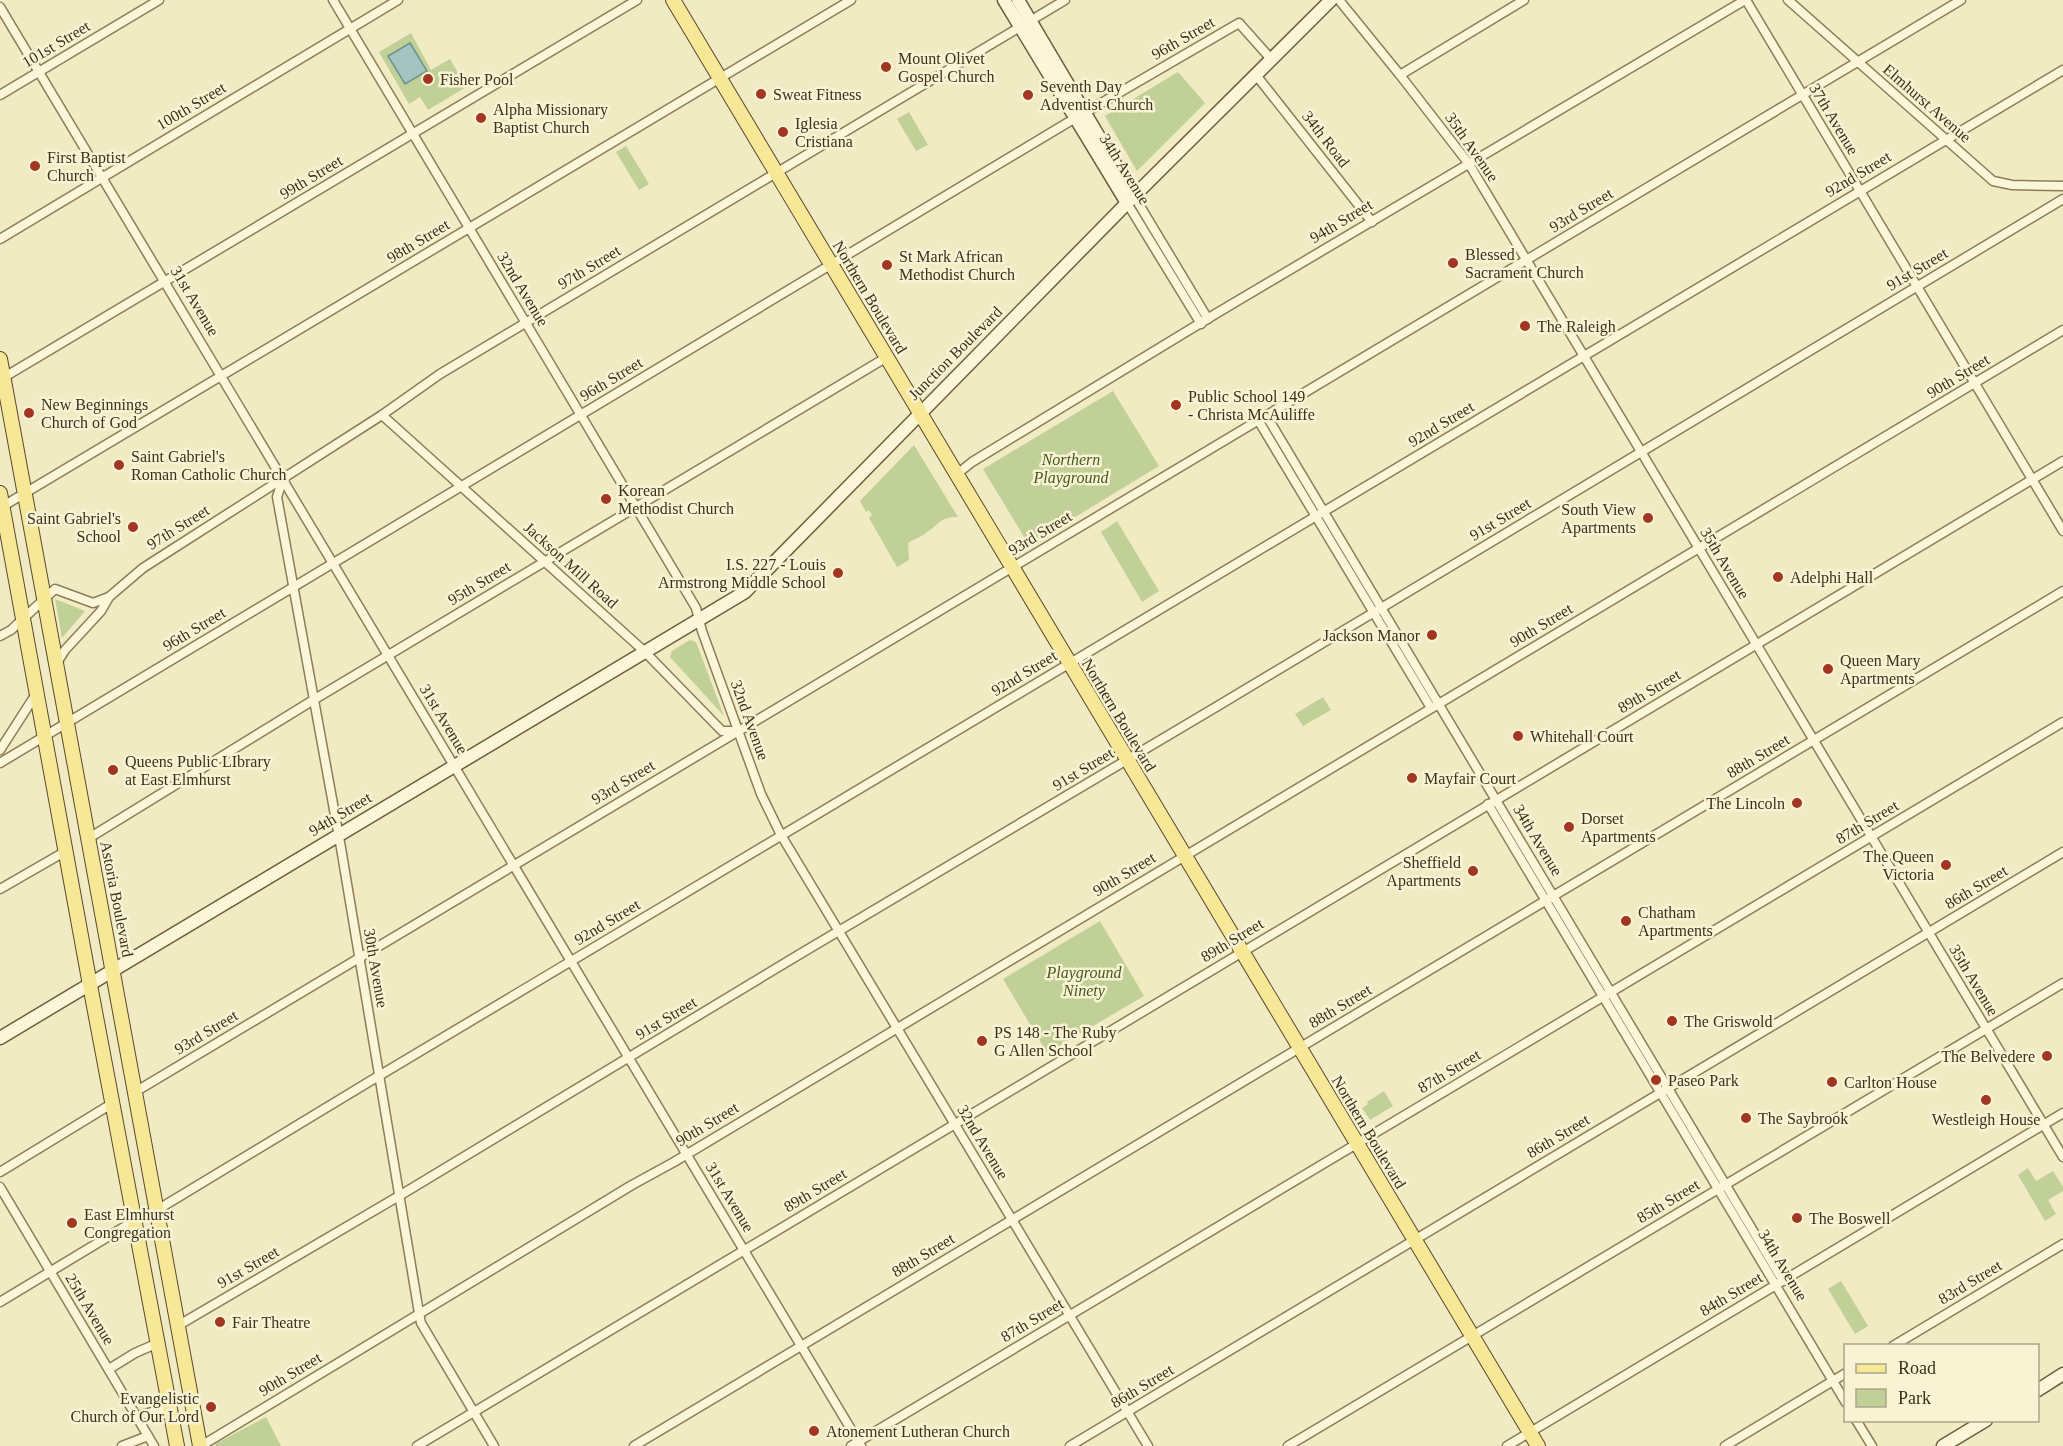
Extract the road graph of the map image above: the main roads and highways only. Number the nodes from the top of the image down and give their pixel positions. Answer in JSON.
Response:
{"nodes":[{"id":1,"x":673,"y":0,"type":"edge"},
{"id":2,"x":1004,"y":0,"type":"edge"},
{"id":3,"x":1018,"y":0,"type":"edge"},
{"id":4,"x":1331,"y":0,"type":"edge"},
{"id":5,"x":1025,"y":24,"type":"junction"},
{"id":6,"x":1130,"y":200,"type":"junction"},
{"id":7,"x":0,"y":359,"type":"edge"},
{"id":8,"x":2,"y":379,"type":"edge"},
{"id":9,"x":920,"y":413,"type":"junction"},
{"id":10,"x":1,"y":503,"type":"edge"},
{"id":11,"x":699,"y":619,"type":"joint"},
{"id":12,"x":114,"y":971,"type":"junction"},
{"id":13,"x":90,"y":984,"type":"junction"},
{"id":14,"x":0,"y":1038,"type":"edge"},
{"id":15,"x":2063,"y":1374,"type":"edge"},
{"id":16,"x":2039,"y":1389,"type":"edge"},
{"id":17,"x":1983,"y":1422,"type":"edge"},
{"id":18,"x":177,"y":1446,"type":"edge"},
{"id":19,"x":200,"y":1446,"type":"edge"},
{"id":20,"x":1538,"y":1446,"type":"edge"},
{"id":21,"x":1943,"y":1446,"type":"edge"}],
"edges":[{"from":1,"to":9,"type":"main road","name":"Northern Boulevard"},
{"from":2,"to":5,"type":"main road","name":"34th Avenue"},
{"from":3,"to":5,"type":"main road","name":"34th Avenue"},
{"from":4,"to":6,"type":"main road","name":"Junction Boulevard"},
{"from":5,"to":6,"type":"main road","name":"34th Avenue"},
{"from":6,"to":9,"type":"main road","name":"Junction Boulevard"},
{"from":7,"to":8,"type":"main road","name":"Astoria Boulevard"},
{"from":8,"to":12,"type":"main road","name":"Astoria Boulevard"},
{"from":9,"to":11,"type":"main road","name":"Junction Boulevard"},
{"from":9,"to":20,"type":"main road","name":"Northern Boulevard"},
{"from":10,"to":13,"type":"main road"},
{"from":11,"to":12,"type":"main road","name":"94th Street"},
{"from":12,"to":13,"type":"main road","name":"94th Street"},
{"from":12,"to":19,"type":"main road","name":"Astoria Boulevard"},
{"from":13,"to":14,"type":"main road","name":"94th Street"},
{"from":13,"to":18,"type":"main road"},
{"from":15,"to":16,"type":"main road"},
{"from":17,"to":21,"type":"main road"}]}
